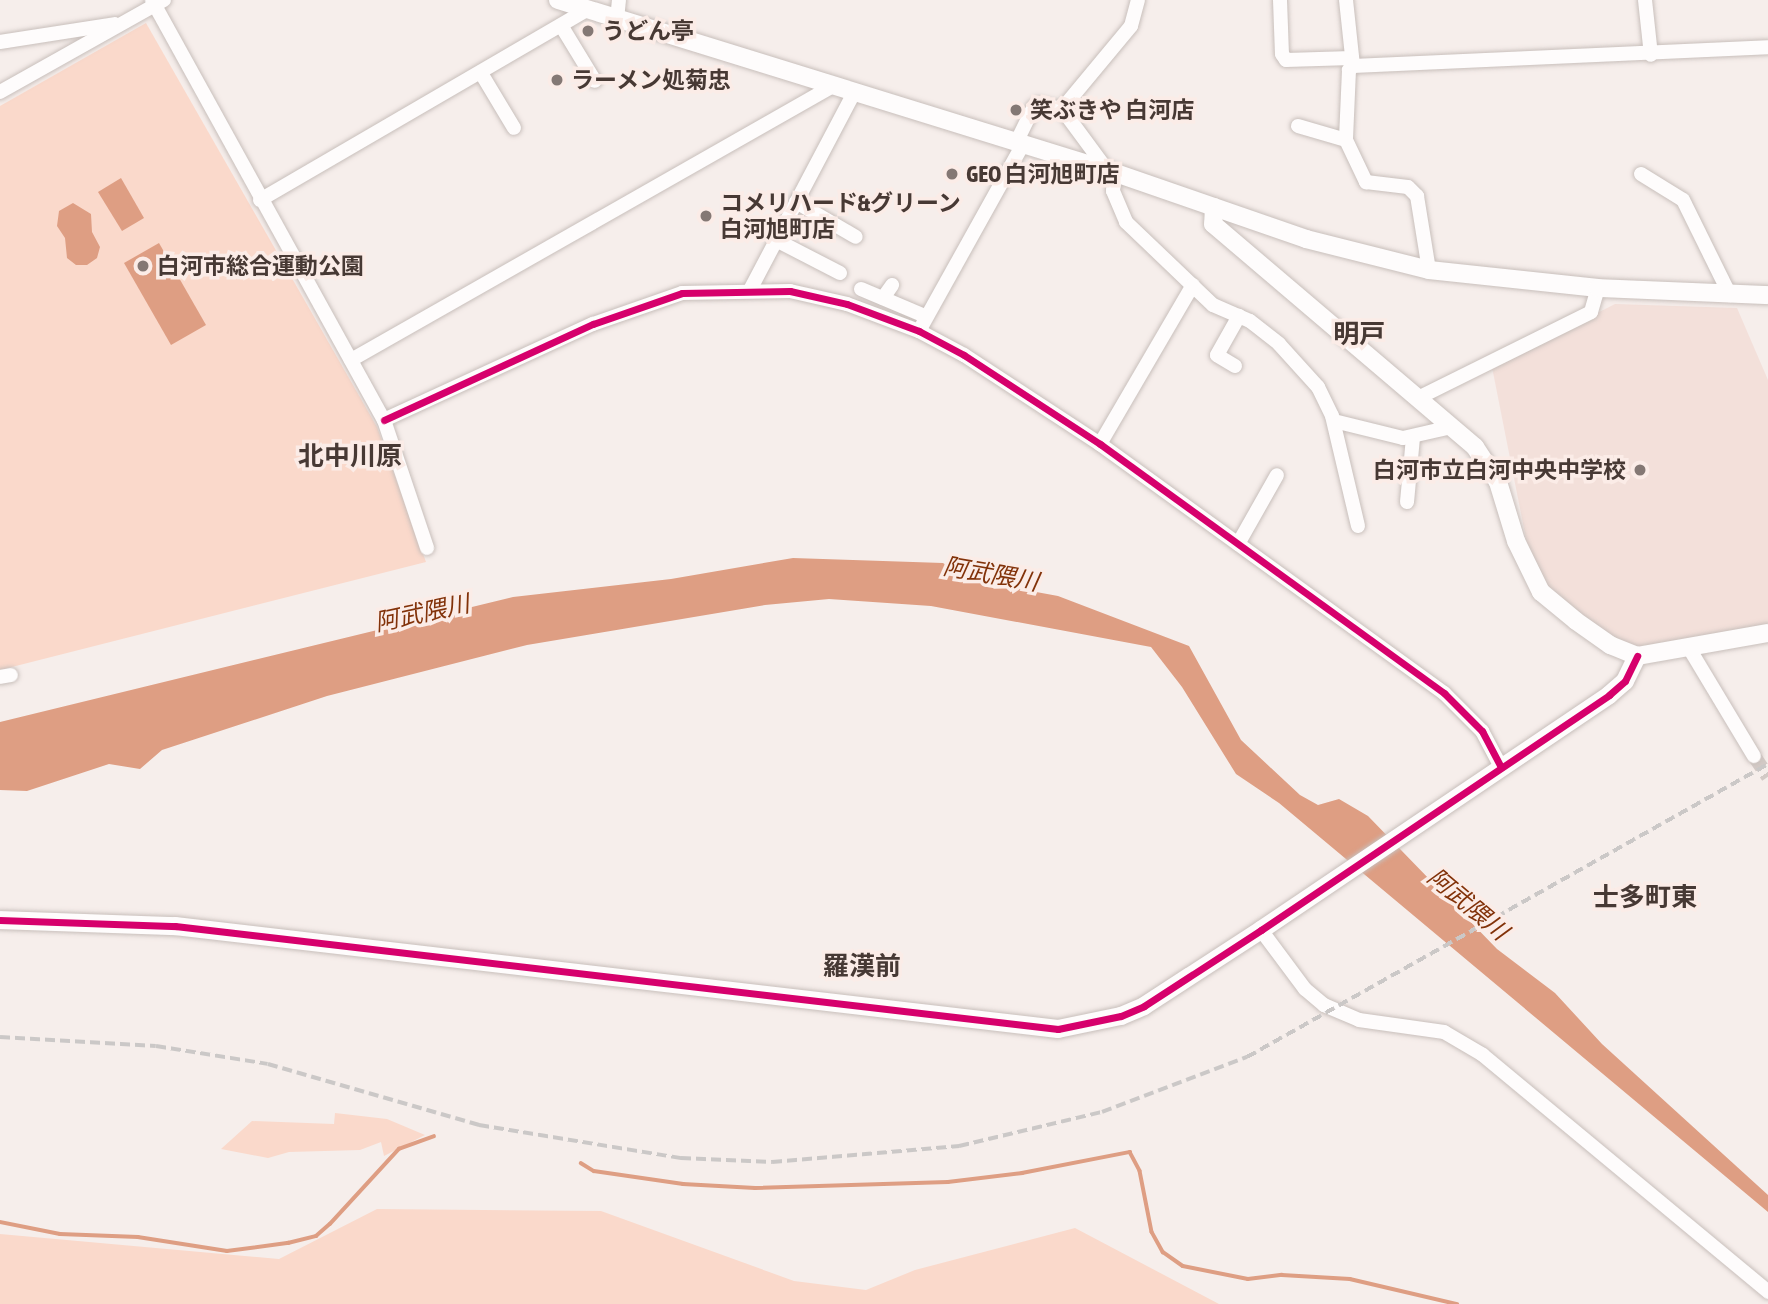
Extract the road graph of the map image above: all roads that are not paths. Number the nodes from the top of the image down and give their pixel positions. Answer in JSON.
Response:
{"nodes":[{"id":1,"x":558,"y":0,"type":"edge"},
{"id":2,"x":619,"y":0,"type":"edge"},
{"id":3,"x":1138,"y":0,"type":"edge"},
{"id":4,"x":1280,"y":0,"type":"edge"},
{"id":5,"x":1346,"y":0,"type":"edge"},
{"id":6,"x":1645,"y":0,"type":"edge"},
{"id":7,"x":156,"y":2,"type":"edge"},
{"id":8,"x":587,"y":10,"type":"junction"},
{"id":9,"x":617,"y":19,"type":"junction"},
{"id":10,"x":123,"y":23,"type":"junction"},
{"id":11,"x":562,"y":27,"type":"junction"},
{"id":12,"x":0,"y":41,"type":"edge"},
{"id":13,"x":1768,"y":47,"type":"edge"},
{"id":14,"x":1651,"y":55,"type":"junction"},
{"id":15,"x":1353,"y":62,"type":"junction"},
{"id":16,"x":481,"y":73,"type":"junction"},
{"id":17,"x":595,"y":81,"type":"dead end"},
{"id":18,"x":831,"y":87,"type":"junction"},
{"id":19,"x":0,"y":92,"type":"edge"},
{"id":20,"x":854,"y":93,"type":"junction"},
{"id":21,"x":1062,"y":109,"type":"junction"},
{"id":22,"x":1298,"y":126,"type":"dead end"},
{"id":23,"x":514,"y":128,"type":"dead end"},
{"id":24,"x":1346,"y":141,"type":"junction"},
{"id":25,"x":1019,"y":145,"type":"junction"},
{"id":26,"x":1111,"y":173,"type":"junction"},
{"id":27,"x":1641,"y":174,"type":"dead end"},
{"id":28,"x":260,"y":200,"type":"junction"},
{"id":29,"x":796,"y":201,"type":"junction"},
{"id":30,"x":1214,"y":207,"type":"junction"},
{"id":31,"x":856,"y":237,"type":"dead end"},
{"id":32,"x":776,"y":240,"type":"junction"},
{"id":33,"x":1429,"y":270,"type":"junction"},
{"id":34,"x":840,"y":273,"type":"dead end"},
{"id":35,"x":892,"y":285,"type":"dead end"},
{"id":36,"x":1193,"y":285,"type":"junction"},
{"id":37,"x":1598,"y":288,"type":"junction"},
{"id":38,"x":861,"y":289,"type":"dead end"},
{"id":39,"x":750,"y":290,"type":"junction"},
{"id":40,"x":1730,"y":295,"type":"junction"},
{"id":41,"x":1768,"y":295,"type":"edge"},
{"id":42,"x":883,"y":298,"type":"junction"},
{"id":43,"x":925,"y":316,"type":"junction"},
{"id":44,"x":1240,"y":316,"type":"junction"},
{"id":45,"x":919,"y":331,"type":"junction"},
{"id":46,"x":351,"y":360,"type":"junction"},
{"id":47,"x":1235,"y":366,"type":"dead end"},
{"id":48,"x":1418,"y":398,"type":"junction"},
{"id":49,"x":384,"y":420,"type":"junction"},
{"id":50,"x":1334,"y":421,"type":"junction"},
{"id":51,"x":1451,"y":427,"type":"junction"},
{"id":52,"x":1413,"y":437,"type":"junction"},
{"id":53,"x":1100,"y":444,"type":"junction"},
{"id":54,"x":1277,"y":475,"type":"dead end"},
{"id":55,"x":1407,"y":502,"type":"dead end"},
{"id":56,"x":1358,"y":526,"type":"dead end"},
{"id":57,"x":1238,"y":544,"type":"junction"},
{"id":58,"x":427,"y":548,"type":"dead end"},
{"id":59,"x":1768,"y":633,"type":"edge"},
{"id":60,"x":1689,"y":648,"type":"junction"},
{"id":61,"x":1637,"y":656,"type":"junction"},
{"id":62,"x":1754,"y":756,"type":"tunnel mouth"},
{"id":63,"x":1502,"y":768,"type":"junction"},
{"id":64,"x":0,"y":920,"type":"edge"},
{"id":65,"x":1261,"y":930,"type":"junction"},
{"id":66,"x":1768,"y":1292,"type":"edge"}],
"edges":[{"from":1,"to":8,"type":"street"},
{"from":2,"to":9,"type":"street"},
{"from":3,"to":21,"type":"street"},
{"from":4,"to":15,"type":"street"},
{"from":5,"to":15,"type":"street"},
{"from":6,"to":14,"type":"street"},
{"from":7,"to":10,"type":"street"},
{"from":7,"to":28,"type":"street"},
{"from":8,"to":9,"type":"street"},
{"from":8,"to":11,"type":"street"},
{"from":9,"to":18,"type":"street"},
{"from":10,"to":12,"type":"street"},
{"from":10,"to":19,"type":"street"},
{"from":11,"to":16,"type":"street"},
{"from":11,"to":17,"type":"street"},
{"from":13,"to":14,"type":"street"},
{"from":14,"to":15,"type":"street"},
{"from":15,"to":24,"type":"street"},
{"from":16,"to":23,"type":"street"},
{"from":16,"to":28,"type":"street"},
{"from":18,"to":20,"type":"street"},
{"from":18,"to":46,"type":"street"},
{"from":20,"to":25,"type":"street"},
{"from":20,"to":29,"type":"street"},
{"from":21,"to":25,"type":"street"},
{"from":21,"to":26,"type":"street"},
{"from":22,"to":24,"type":"street"},
{"from":24,"to":33,"type":"street"},
{"from":25,"to":26,"type":"street"},
{"from":25,"to":43,"type":"street"},
{"from":26,"to":30,"type":"street"},
{"from":26,"to":36,"type":"street"},
{"from":27,"to":40,"type":"street"},
{"from":28,"to":46,"type":"street"},
{"from":29,"to":31,"type":"street"},
{"from":29,"to":32,"type":"street"},
{"from":30,"to":33,"type":"street"},
{"from":30,"to":48,"type":"street"},
{"from":32,"to":34,"type":"street"},
{"from":32,"to":39,"type":"street"},
{"from":33,"to":37,"type":"street"},
{"from":35,"to":42,"type":"street"},
{"from":36,"to":44,"type":"street"},
{"from":36,"to":53,"type":"street"},
{"from":37,"to":40,"type":"street"},
{"from":37,"to":48,"type":"street"},
{"from":38,"to":42,"type":"street"},
{"from":39,"to":45,"type":"street"},
{"from":39,"to":49,"type":"street"},
{"from":40,"to":41,"type":"street"},
{"from":42,"to":43,"type":"street"},
{"from":43,"to":45,"type":"street"},
{"from":44,"to":47,"type":"street"},
{"from":44,"to":50,"type":"street"},
{"from":45,"to":53,"type":"street"},
{"from":46,"to":49,"type":"street"},
{"from":48,"to":51,"type":"street"},
{"from":49,"to":58,"type":"street"},
{"from":50,"to":52,"type":"street"},
{"from":50,"to":56,"type":"street"},
{"from":51,"to":52,"type":"street"},
{"from":51,"to":61,"type":"street"},
{"from":52,"to":55,"type":"street"},
{"from":53,"to":57,"type":"street"},
{"from":54,"to":57,"type":"street"},
{"from":57,"to":63,"type":"street"},
{"from":59,"to":60,"type":"street"},
{"from":60,"to":61,"type":"street"},
{"from":60,"to":62,"type":"street"},
{"from":61,"to":63,"type":"street"},
{"from":63,"to":65,"type":"street"},
{"from":64,"to":65,"type":"street"},
{"from":65,"to":66,"type":"street"}]}
